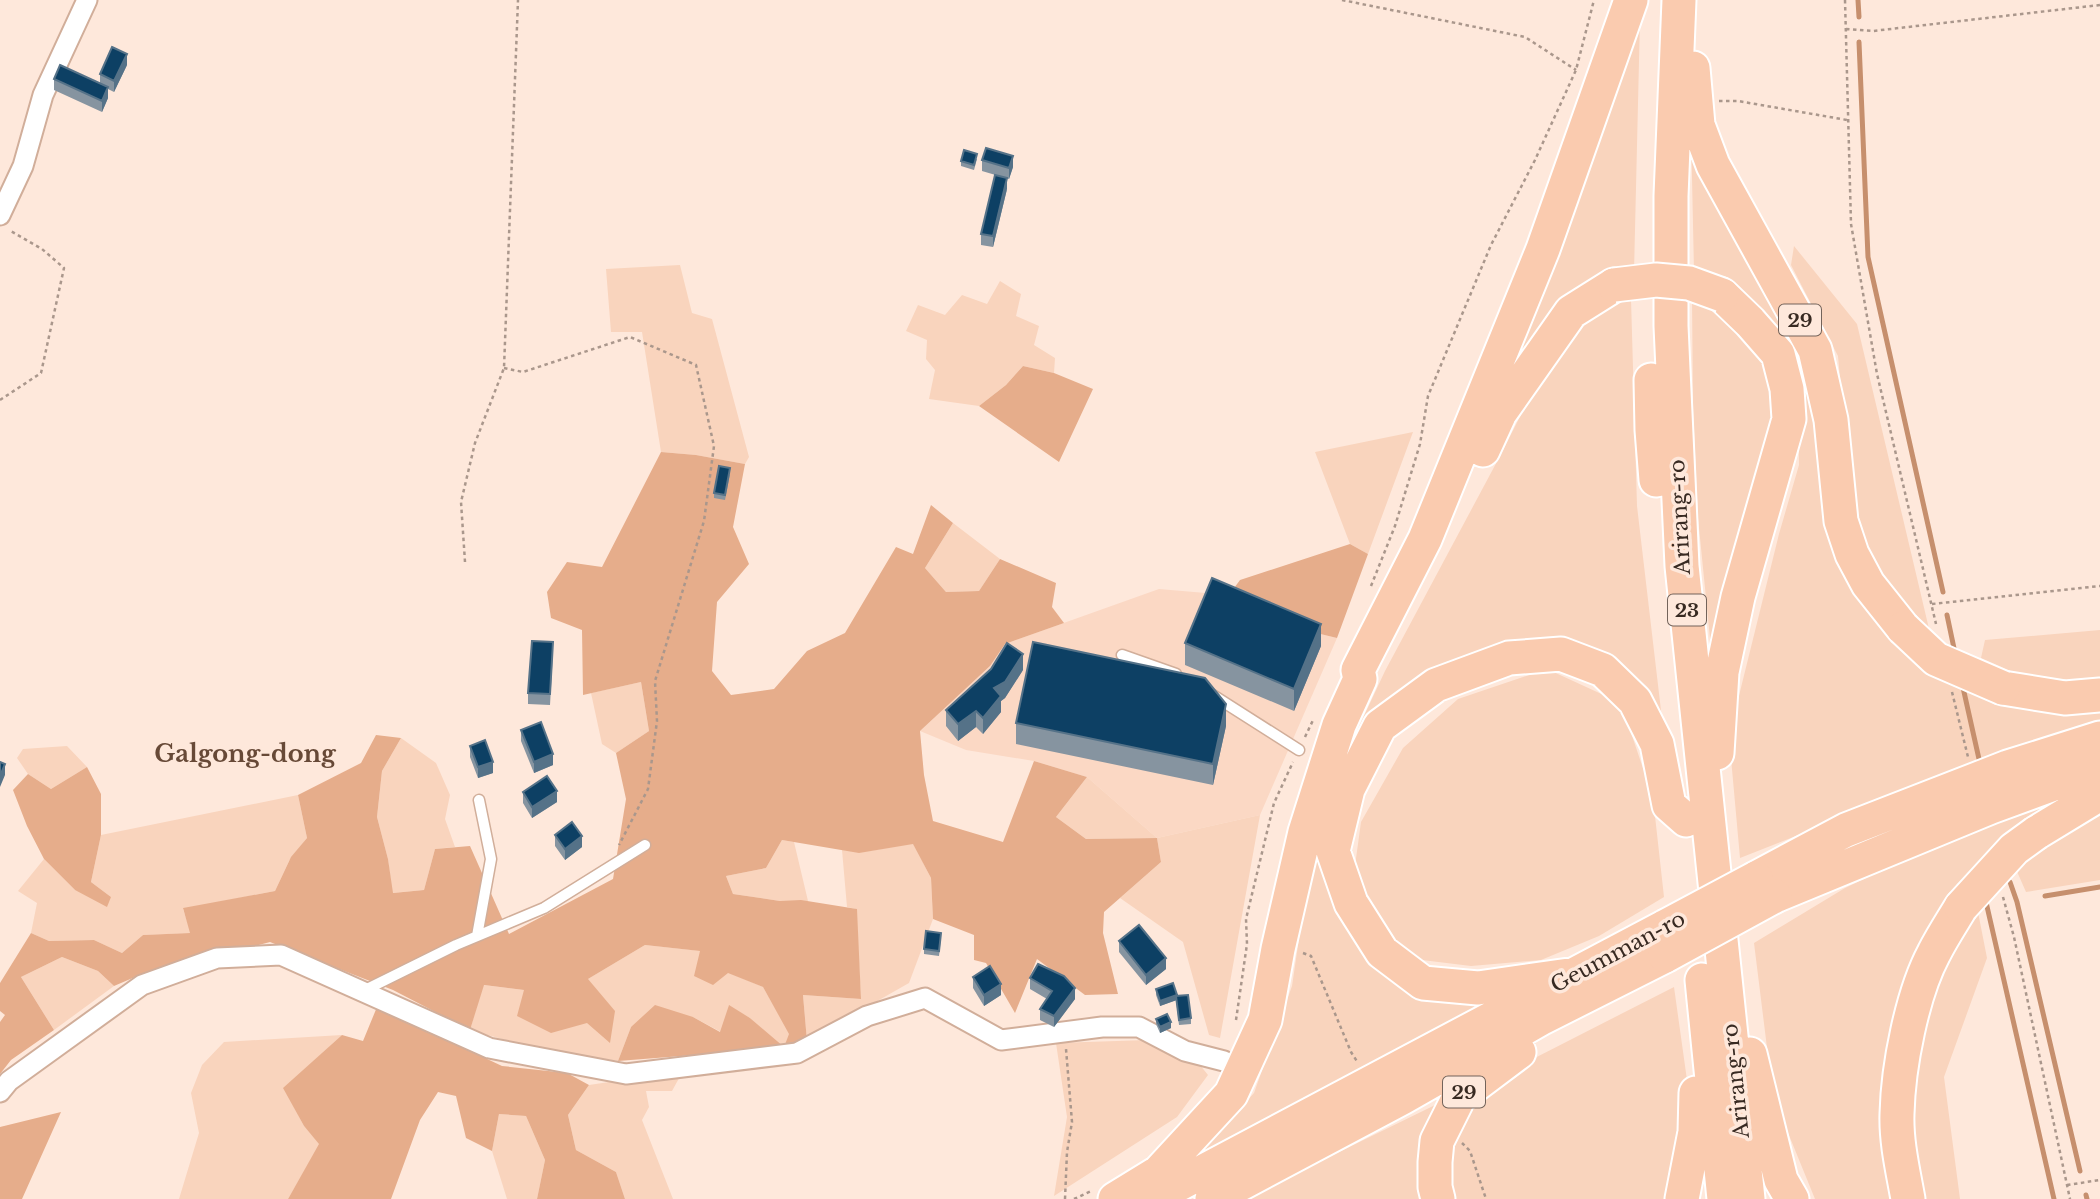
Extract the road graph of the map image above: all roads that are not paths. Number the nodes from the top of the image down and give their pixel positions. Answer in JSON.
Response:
{"nodes":[{"id":1,"x":87,"y":0,"type":"edge"},
{"id":2,"x":1631,"y":0,"type":"edge"},
{"id":3,"x":1671,"y":6,"type":"edge"},
{"id":4,"x":0,"y":215,"type":"edge"},
{"id":5,"x":1122,"y":655,"type":"dead end"},
{"id":6,"x":1184,"y":679,"type":"edge"},
{"id":7,"x":1360,"y":679,"type":"junction"},
{"id":8,"x":1207,"y":691,"type":"edge"},
{"id":9,"x":2100,"y":695,"type":"edge"},
{"id":10,"x":2100,"y":738,"type":"edge"},
{"id":11,"x":1298,"y":750,"type":"dead end"},
{"id":12,"x":2100,"y":767,"type":"edge"},
{"id":13,"x":1703,"y":771,"type":"junction"},
{"id":14,"x":2100,"y":794,"type":"edge"},
{"id":15,"x":479,"y":800,"type":"dead end"},
{"id":16,"x":1686,"y":820,"type":"junction"},
{"id":17,"x":645,"y":845,"type":"dead end"},
{"id":18,"x":1766,"y":887,"type":"junction"},
{"id":19,"x":477,"y":936,"type":"junction"},
{"id":20,"x":1666,"y":941,"type":"junction"},
{"id":21,"x":1576,"y":974,"type":"junction"},
{"id":22,"x":363,"y":991,"type":"junction"},
{"id":23,"x":1542,"y":1018,"type":"junction"},
{"id":24,"x":1719,"y":1036,"type":"junction"},
{"id":25,"x":1224,"y":1061,"type":"dead end"},
{"id":26,"x":0,"y":1092,"type":"edge"},
{"id":27,"x":1115,"y":1199,"type":"edge"},
{"id":28,"x":1151,"y":1199,"type":"edge"},
{"id":29,"x":1212,"y":1199,"type":"edge"},
{"id":30,"x":1438,"y":1199,"type":"edge"},
{"id":31,"x":1682,"y":1199,"type":"edge"},
{"id":32,"x":1724,"y":1199,"type":"edge"},
{"id":33,"x":1748,"y":1199,"type":"edge"},
{"id":34,"x":1792,"y":1199,"type":"edge"},
{"id":35,"x":1908,"y":1199,"type":"edge"}],
"edges":[{"from":1,"to":4,"type":"street"},
{"from":2,"to":7,"type":"highway"},
{"from":3,"to":9,"type":"highway","number":"29","bridge":true},
{"from":3,"to":13,"type":"highway","name":"Arirang-ro","number":"23"},
{"from":3,"to":16,"type":"highway","name":"Arirang-ro","number":"23"},
{"from":5,"to":6,"type":"lane"},
{"from":7,"to":13,"type":"highway","bridge":true},
{"from":7,"to":27,"type":"highway"},
{"from":8,"to":11,"type":"lane"},
{"from":10,"to":18,"type":"highway","name":"Geumman-ro"},
{"from":12,"to":18,"type":"highway","name":"Geumman-ro"},
{"from":13,"to":24,"type":"highway","name":"Arirang-ro","number":"23"},
{"from":14,"to":35,"type":"highway","bridge":true},
{"from":15,"to":19,"type":"lane"},
{"from":16,"to":21,"type":"highway"},
{"from":16,"to":24,"type":"highway","name":"Arirang-ro","number":"23"},
{"from":17,"to":19,"type":"lane"},
{"from":18,"to":20,"type":"highway","name":"Geumman-ro","bridge":true},
{"from":19,"to":22,"type":"lane"},
{"from":20,"to":21,"type":"highway","name":"Geumman-ro"},
{"from":20,"to":23,"type":"highway","name":"Geumman-ro"},
{"from":21,"to":28,"type":"highway","name":"Geumman-ro"},
{"from":22,"to":25,"type":"street"},
{"from":22,"to":26,"type":"street"},
{"from":23,"to":29,"type":"highway","name":"Geumman-ro"},
{"from":23,"to":30,"type":"highway","number":"29"},
{"from":24,"to":31,"type":"highway"},
{"from":24,"to":32,"type":"highway","name":"Arirang-ro","number":"23"},
{"from":24,"to":33,"type":"highway","name":"Arirang-ro","number":"23"},
{"from":24,"to":34,"type":"highway"}]}
